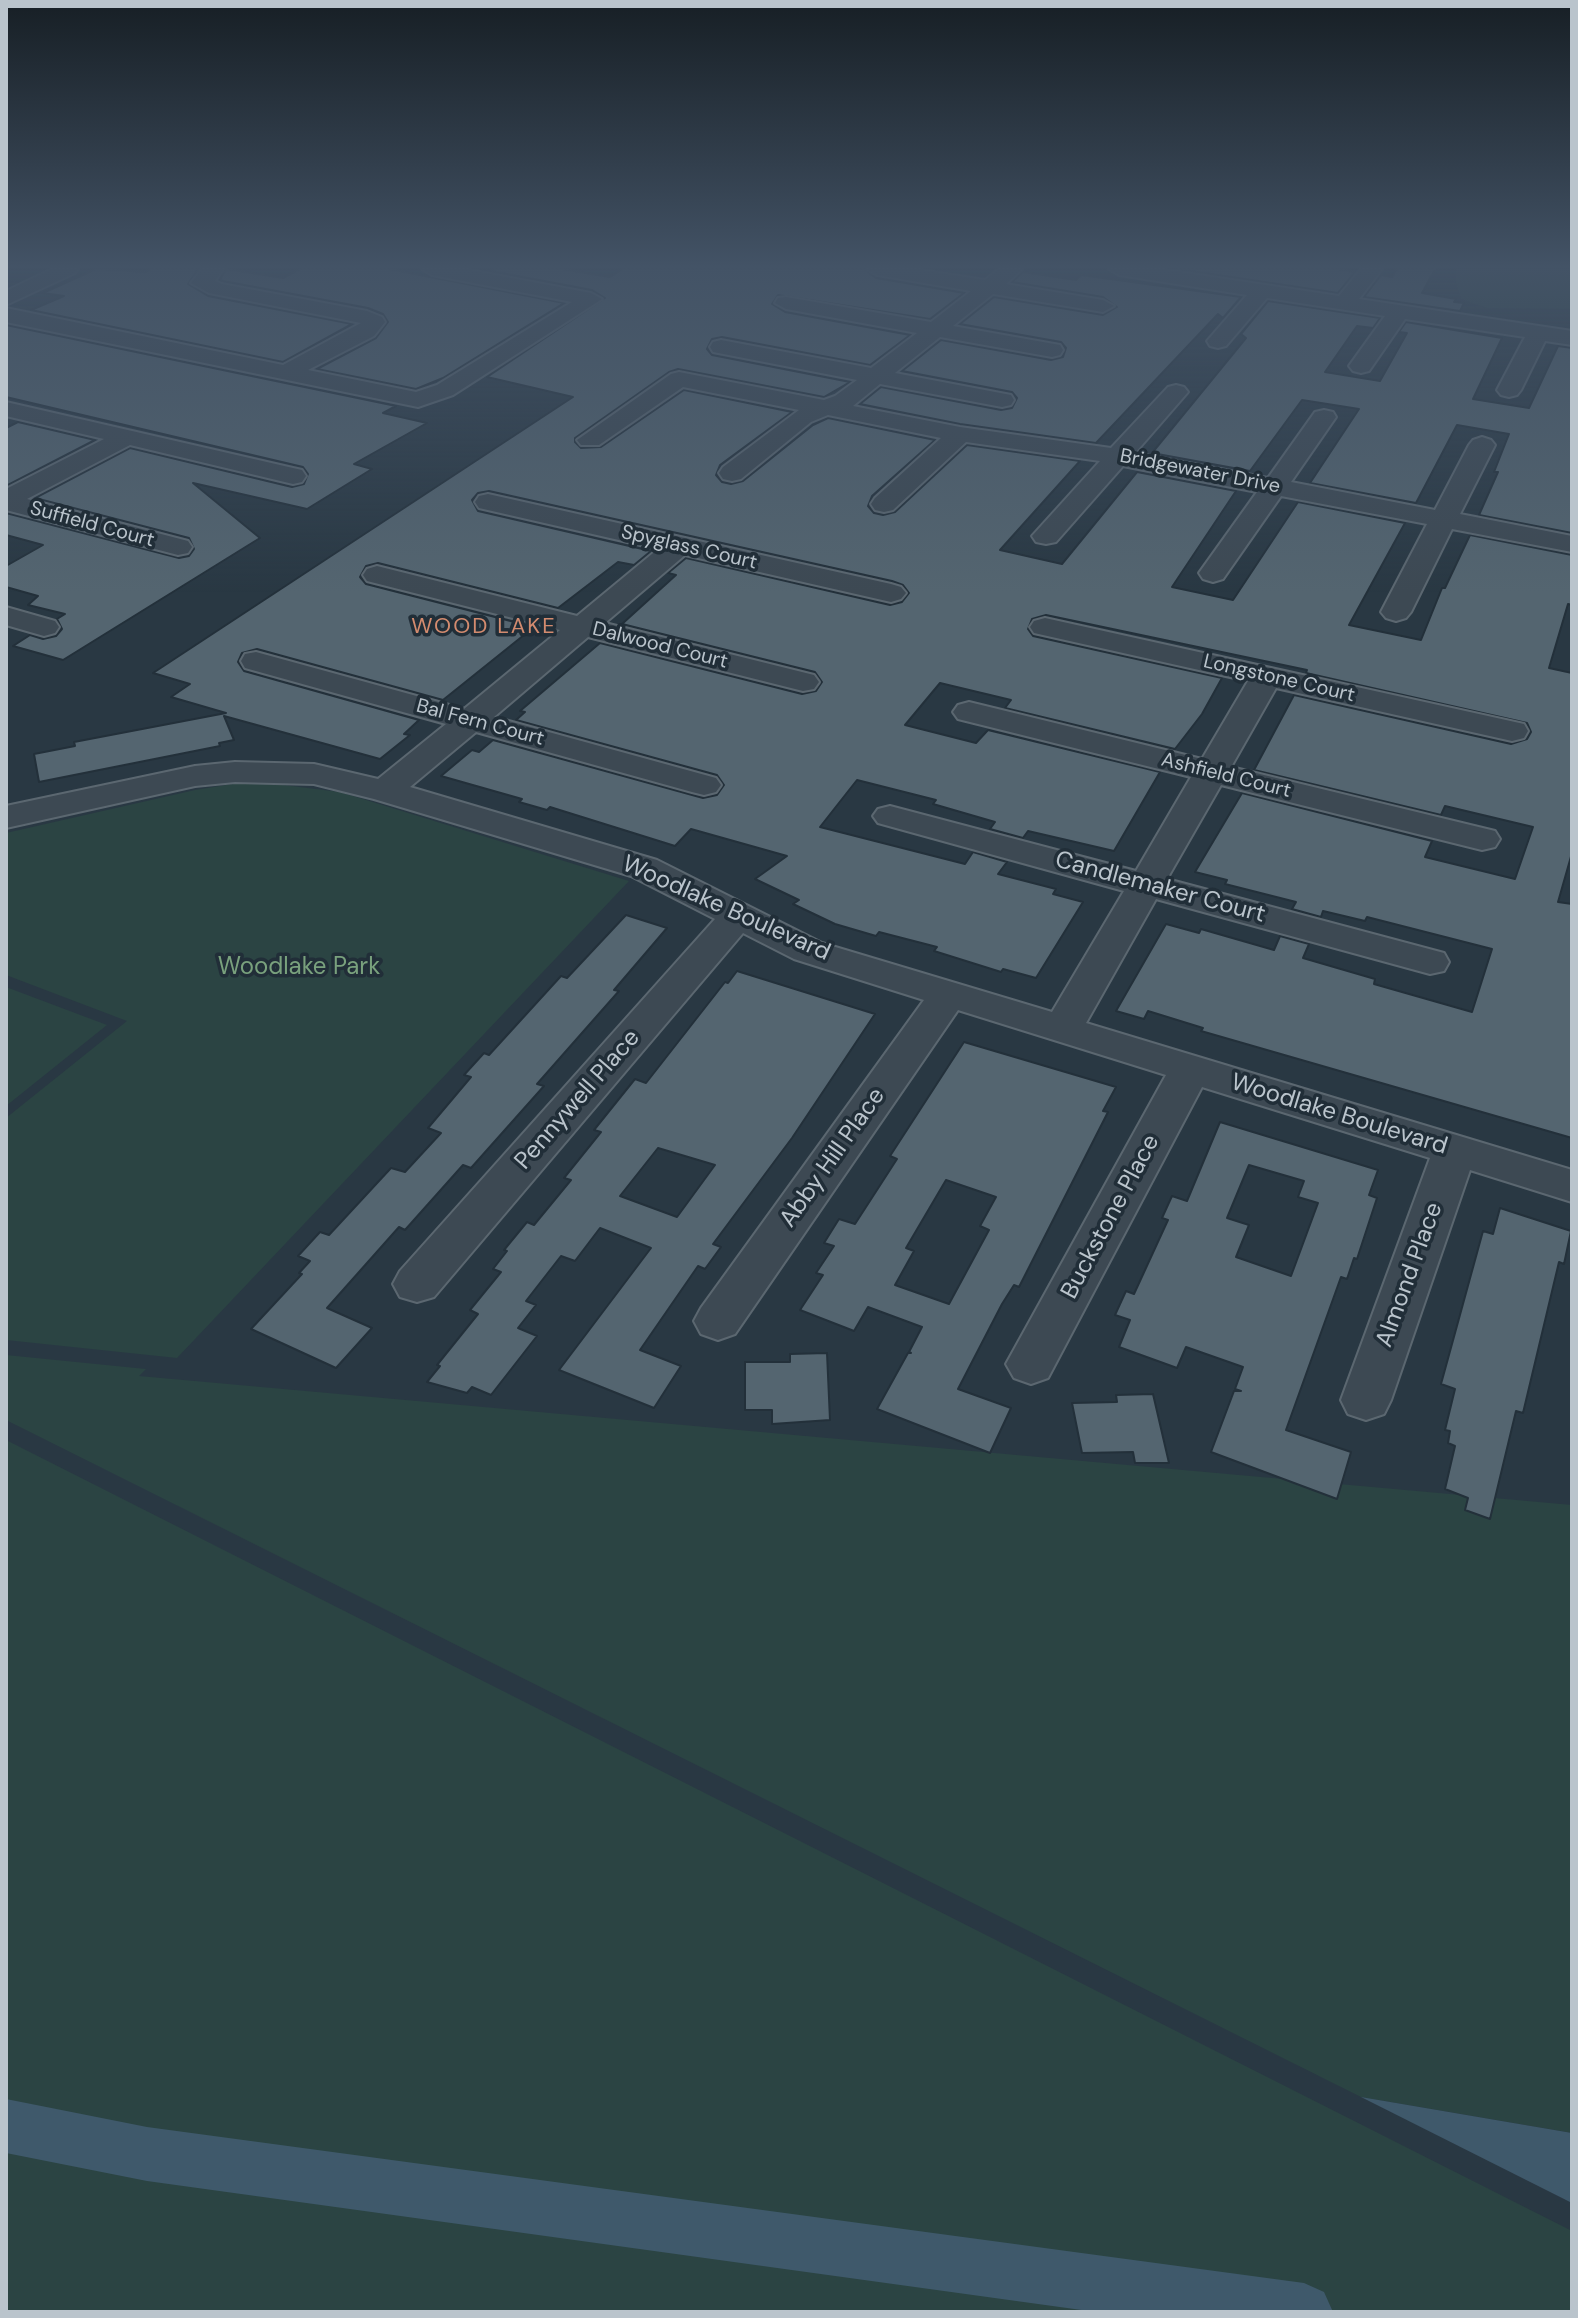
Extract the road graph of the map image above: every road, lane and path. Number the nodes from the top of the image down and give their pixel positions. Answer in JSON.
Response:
{"nodes":[{"id":1,"x":306,"y":377,"type":"edge"},
{"id":2,"x":466,"y":377,"type":"edge"},
{"id":3,"x":874,"y":377,"type":"edge"},
{"id":4,"x":882,"y":377,"type":"edge"},
{"id":5,"x":1516,"y":377,"type":"edge"},
{"id":6,"x":1509,"y":390,"type":"dead end"},
{"id":7,"x":1176,"y":392,"type":"dead end"},
{"id":8,"x":1002,"y":400,"type":"dead end"},
{"id":9,"x":826,"y":408,"type":"junction"},
{"id":10,"x":6,"y":409,"type":"edge"},
{"id":11,"x":1324,"y":417,"type":"dead end"},
{"id":12,"x":960,"y":434,"type":"junction"},
{"id":13,"x":127,"y":437,"type":"junction"},
{"id":14,"x":590,"y":440,"type":"dead end"},
{"id":15,"x":1482,"y":445,"type":"dead end"},
{"id":16,"x":1118,"y":457,"type":"junction"},
{"id":17,"x":732,"y":473,"type":"dead end"},
{"id":18,"x":293,"y":476,"type":"dead end"},
{"id":19,"x":1275,"y":487,"type":"junction"},
{"id":20,"x":6,"y":501,"type":"edge"},
{"id":21,"x":488,"y":502,"type":"dead end"},
{"id":22,"x":884,"y":504,"type":"dead end"},
{"id":23,"x":1444,"y":519,"type":"junction"},
{"id":24,"x":1046,"y":536,"type":"dead end"},
{"id":25,"x":1572,"y":544,"type":"edge"},
{"id":26,"x":679,"y":546,"type":"junction"},
{"id":27,"x":178,"y":547,"type":"dead end"},
{"id":28,"x":1213,"y":573,"type":"dead end"},
{"id":29,"x":377,"y":575,"type":"dead end"},
{"id":30,"x":891,"y":593,"type":"dead end"},
{"id":31,"x":1396,"y":612,"type":"dead end"},
{"id":32,"x":6,"y":616,"type":"edge"},
{"id":33,"x":44,"y":627,"type":"dead end"},
{"id":34,"x":582,"y":627,"type":"junction"},
{"id":35,"x":1045,"y":627,"type":"dead end"},
{"id":36,"x":256,"y":661,"type":"dead end"},
{"id":37,"x":1266,"y":677,"type":"junction"},
{"id":38,"x":803,"y":682,"type":"dead end"},
{"id":39,"x":969,"y":712,"type":"dead end"},
{"id":40,"x":470,"y":720,"type":"junction"},
{"id":41,"x":1512,"y":731,"type":"dead end"},
{"id":42,"x":1211,"y":772,"type":"junction"},
{"id":43,"x":704,"y":785,"type":"dead end"},
{"id":44,"x":385,"y":791,"type":"junction"},
{"id":45,"x":890,"y":816,"type":"dead end"},
{"id":46,"x":6,"y":817,"type":"edge"},
{"id":47,"x":1482,"y":839,"type":"dead end"},
{"id":48,"x":1146,"y":884,"type":"junction"},
{"id":49,"x":739,"y":915,"type":"junction"},
{"id":50,"x":1430,"y":962,"type":"dead end"},
{"id":51,"x":948,"y":995,"type":"junction"},
{"id":52,"x":1062,"y":1030,"type":"junction"},
{"id":53,"x":1190,"y":1069,"type":"junction"},
{"id":54,"x":1455,"y":1150,"type":"junction"},
{"id":55,"x":1572,"y":1186,"type":"edge"},
{"id":56,"x":417,"y":1284,"type":"dead end"},
{"id":57,"x":718,"y":1321,"type":"dead end"},
{"id":58,"x":1031,"y":1364,"type":"dead end"},
{"id":59,"x":1366,"y":1400,"type":"dead end"}],
"edges":[{"from":1,"to":2,"type":"street"},
{"from":3,"to":9,"type":"street"},
{"from":4,"to":8,"type":"street"},
{"from":5,"to":6,"type":"street"},
{"from":7,"to":16,"type":"street"},
{"from":9,"to":12,"type":"street","name":"Bridgewater Drive"},
{"from":9,"to":14,"type":"street","name":"Bridgewater Drive"},
{"from":9,"to":17,"type":"street"},
{"from":10,"to":13,"type":"street"},
{"from":11,"to":19,"type":"street"},
{"from":12,"to":16,"type":"street","name":"Bridgewater Drive"},
{"from":12,"to":22,"type":"street"},
{"from":13,"to":18,"type":"street"},
{"from":13,"to":20,"type":"street"},
{"from":15,"to":23,"type":"street"},
{"from":16,"to":19,"type":"street","name":"Bridgewater Drive"},
{"from":16,"to":24,"type":"street"},
{"from":19,"to":23,"type":"street","name":"Bridgewater Drive"},
{"from":19,"to":28,"type":"street"},
{"from":20,"to":27,"type":"street","name":"Suffield Court"},
{"from":21,"to":26,"type":"street","name":"Spyglass Court"},
{"from":23,"to":25,"type":"street","name":"Bridgewater Drive"},
{"from":23,"to":31,"type":"street"},
{"from":26,"to":30,"type":"street","name":"Spyglass Court"},
{"from":26,"to":34,"type":"street"},
{"from":29,"to":34,"type":"street","name":"Dalwood Court"},
{"from":32,"to":33,"type":"street"},
{"from":34,"to":38,"type":"street","name":"Dalwood Court"},
{"from":34,"to":40,"type":"street"},
{"from":35,"to":37,"type":"street","name":"Longstone Court"},
{"from":36,"to":40,"type":"street","name":"Bal Fern Court"},
{"from":37,"to":41,"type":"street","name":"Longstone Court"},
{"from":37,"to":42,"type":"street"},
{"from":39,"to":42,"type":"street","name":"Ashfield Court"},
{"from":40,"to":43,"type":"street","name":"Bal Fern Court"},
{"from":40,"to":44,"type":"street"},
{"from":42,"to":47,"type":"street","name":"Ashfield Court"},
{"from":42,"to":48,"type":"street"},
{"from":44,"to":46,"type":"street","name":"Woodlake Boulevard"},
{"from":44,"to":49,"type":"street","name":"Woodlake Boulevard"},
{"from":45,"to":48,"type":"street","name":"Candlemaker Court"},
{"from":48,"to":50,"type":"street","name":"Candlemaker Court"},
{"from":48,"to":52,"type":"street"},
{"from":49,"to":51,"type":"street","name":"Woodlake Boulevard"},
{"from":49,"to":56,"type":"street","name":"Pennywell Place"},
{"from":51,"to":52,"type":"street","name":"Woodlake Boulevard"},
{"from":51,"to":57,"type":"street","name":"Abby Hill Place"},
{"from":52,"to":53,"type":"street","name":"Woodlake Boulevard"},
{"from":53,"to":54,"type":"street","name":"Woodlake Boulevard"},
{"from":53,"to":58,"type":"street","name":"Buckstone Place"},
{"from":54,"to":55,"type":"street","name":"Woodlake Boulevard"},
{"from":54,"to":59,"type":"street","name":"Almond Place"}]}
